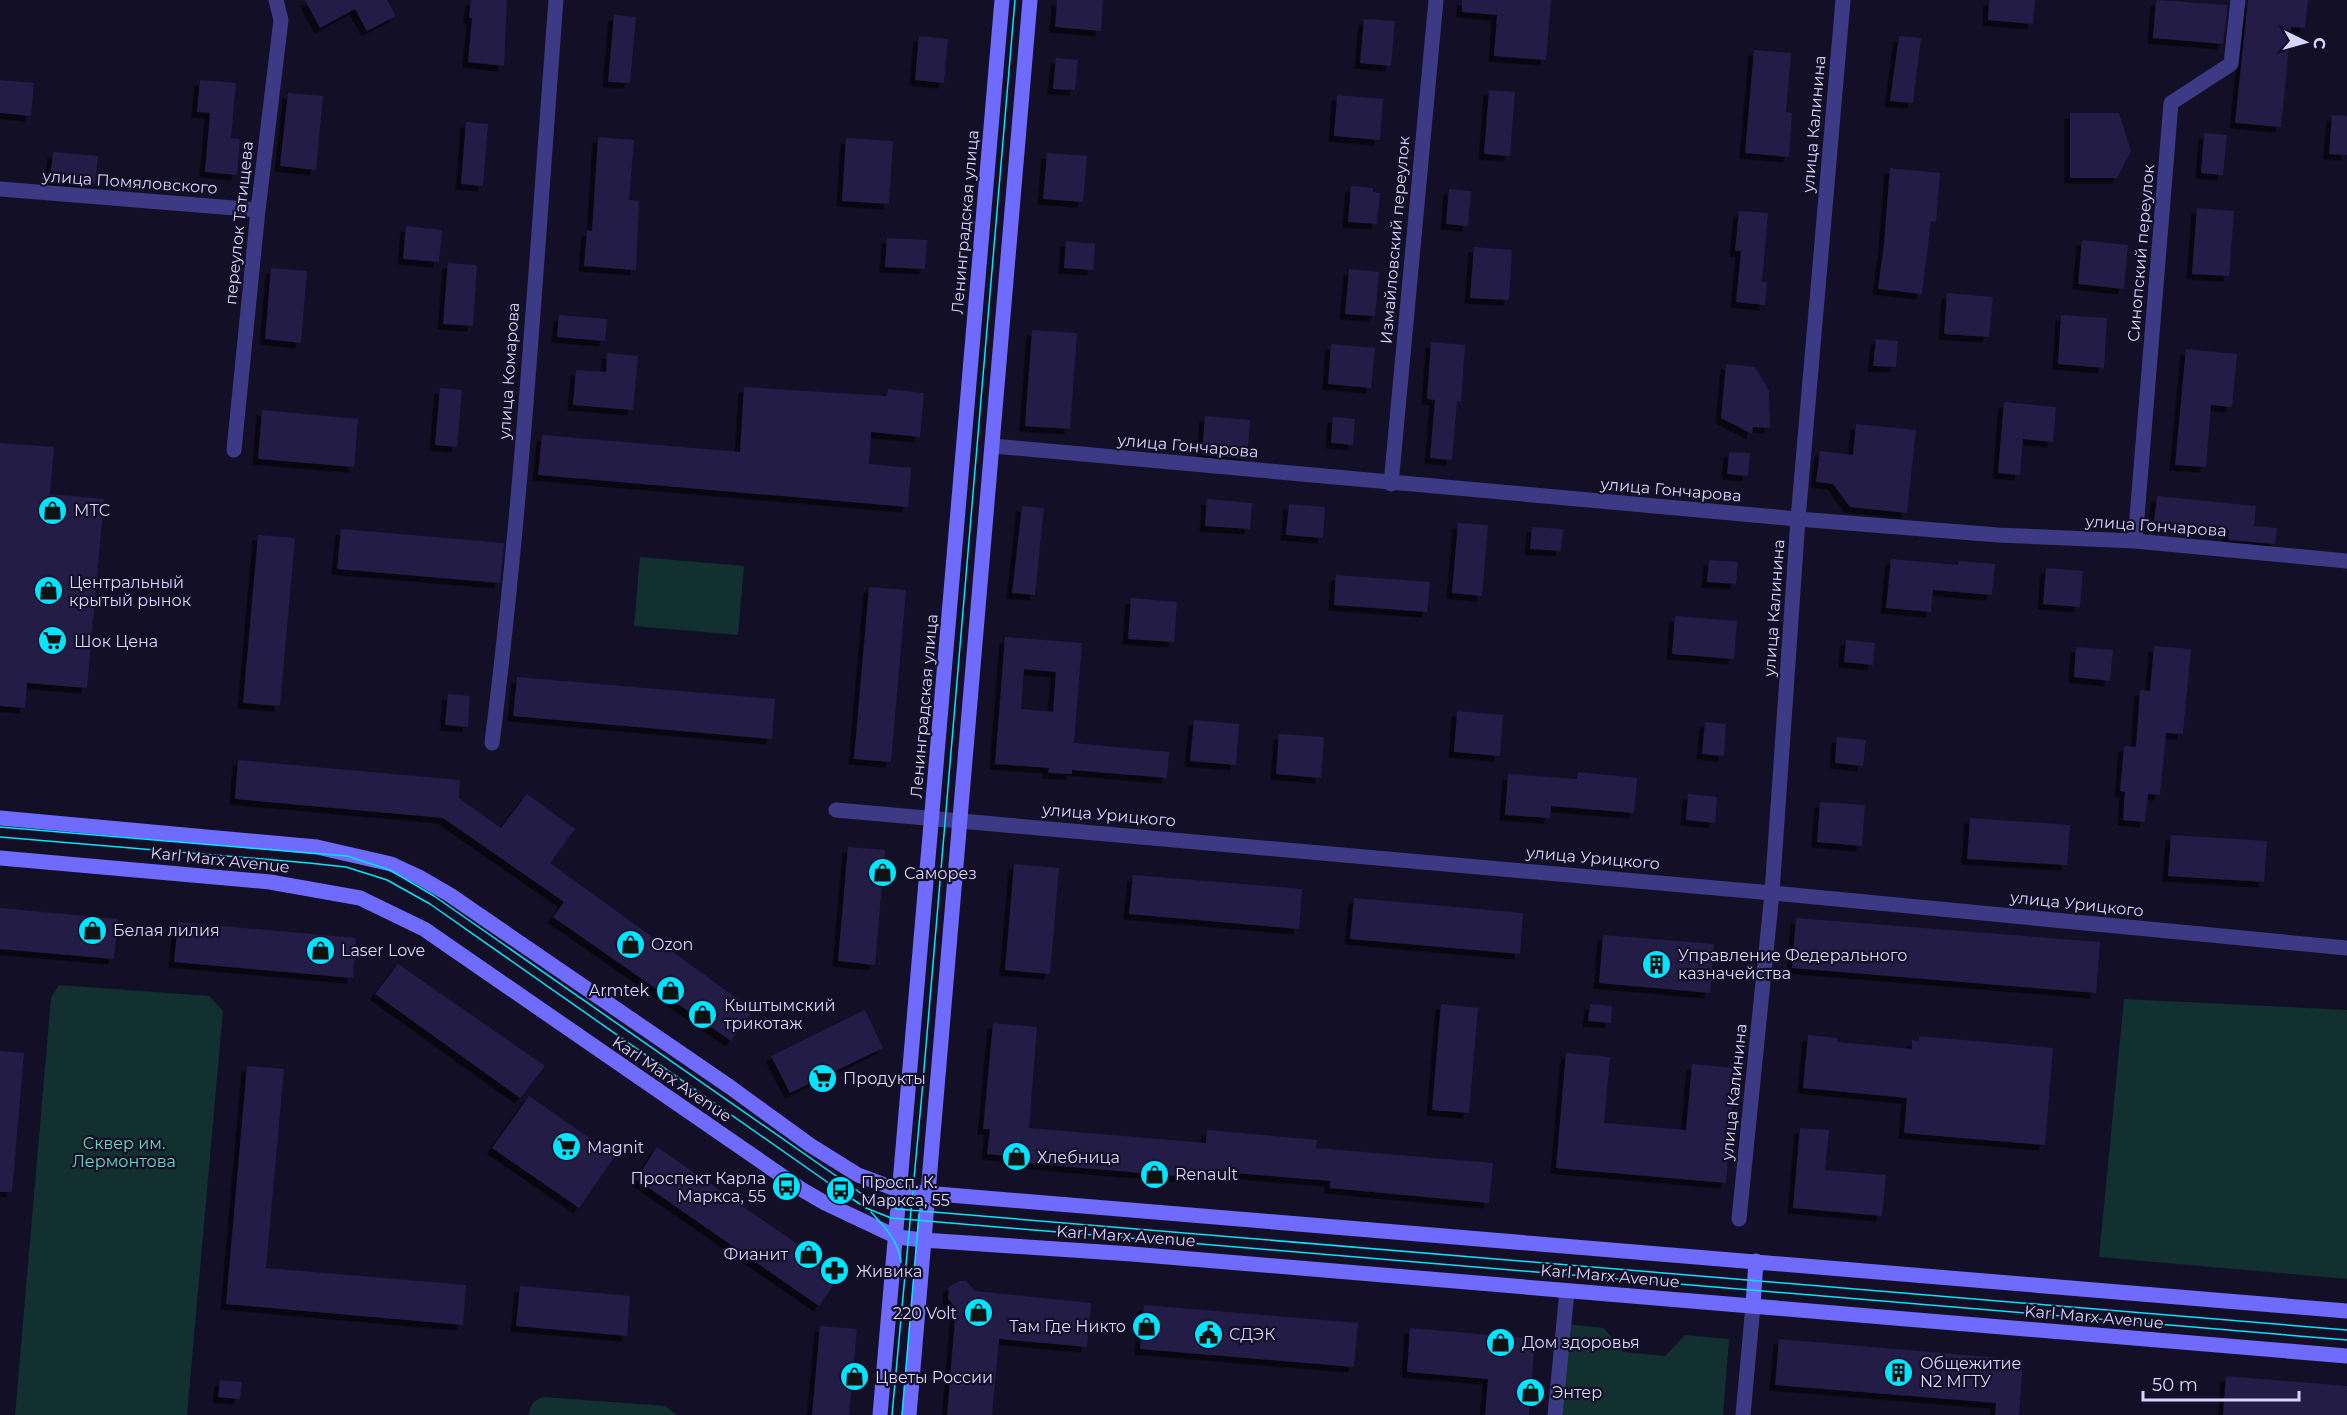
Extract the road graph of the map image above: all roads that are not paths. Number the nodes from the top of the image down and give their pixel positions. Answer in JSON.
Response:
{"nodes":[{"id":1,"x":276,"y":0,"type":"edge"},
{"id":2,"x":556,"y":0,"type":"edge"},
{"id":3,"x":1002,"y":0,"type":"edge"},
{"id":4,"x":1030,"y":0,"type":"edge"},
{"id":5,"x":1436,"y":0,"type":"edge"},
{"id":6,"x":1843,"y":0,"type":"edge"},
{"id":7,"x":2238,"y":0,"type":"edge"},
{"id":8,"x":0,"y":189,"type":"edge"},
{"id":9,"x":258,"y":210,"type":"junction"},
{"id":10,"x":993,"y":446,"type":"junction"},
{"id":11,"x":234,"y":450,"type":"dead end"},
{"id":12,"x":1391,"y":484,"type":"junction"},
{"id":13,"x":1798,"y":519,"type":"junction"},
{"id":14,"x":2135,"y":541,"type":"junction"},
{"id":15,"x":2347,"y":561,"type":"edge"},
{"id":16,"x":492,"y":743,"type":"dead end"},
{"id":17,"x":836,"y":810,"type":"dead end"},
{"id":18,"x":932,"y":817,"type":"junction"},
{"id":19,"x":0,"y":818,"type":"edge"},
{"id":20,"x":960,"y":820,"type":"junction"},
{"id":21,"x":0,"y":858,"type":"edge"},
{"id":22,"x":1772,"y":893,"type":"junction"},
{"id":23,"x":2347,"y":948,"type":"edge"},
{"id":24,"x":900,"y":1191,"type":"junction"},
{"id":25,"x":928,"y":1194,"type":"junction"},
{"id":26,"x":1739,"y":1219,"type":"dead end"},
{"id":27,"x":897,"y":1237,"type":"junction"},
{"id":28,"x":923,"y":1240,"type":"junction"},
{"id":29,"x":1756,"y":1261,"type":"junction"},
{"id":30,"x":1567,"y":1291,"type":"junction"},
{"id":31,"x":1753,"y":1306,"type":"junction"},
{"id":32,"x":2347,"y":1311,"type":"edge"},
{"id":33,"x":2347,"y":1356,"type":"edge"},
{"id":34,"x":880,"y":1415,"type":"edge"},
{"id":35,"x":909,"y":1415,"type":"edge"},
{"id":36,"x":1555,"y":1415,"type":"edge"},
{"id":37,"x":1743,"y":1415,"type":"edge"}],
"edges":[{"from":1,"to":9,"type":"street","name":"переулок Татищева"},
{"from":2,"to":16,"type":"street","name":"улица Комарова"},
{"from":3,"to":18,"type":"main road","name":"Ленинградская улица"},
{"from":4,"to":10,"type":"main road"},
{"from":5,"to":12,"type":"street","name":"Измайловский переулок"},
{"from":6,"to":13,"type":"street","name":"улица Калинина"},
{"from":7,"to":14,"type":"street","name":"Синопский переулок"},
{"from":8,"to":9,"type":"street","name":"улица Помяловского"},
{"from":9,"to":11,"type":"street","name":"переулок Татищева"},
{"from":10,"to":12,"type":"street","name":"улица Гончарова"},
{"from":10,"to":20,"type":"main road"},
{"from":12,"to":13,"type":"street","name":"улица Гончарова"},
{"from":13,"to":14,"type":"street","name":"улица Гончарова"},
{"from":13,"to":22,"type":"street","name":"улица Калинина"},
{"from":14,"to":15,"type":"street","name":"улица Гончарова"},
{"from":17,"to":18,"type":"street","name":"улица Урицкого"},
{"from":18,"to":20,"type":"street","name":"улица Урицкого"},
{"from":18,"to":24,"type":"main road","name":"Ленинградская улица"},
{"from":19,"to":24,"type":"main road","name":"Karl Marx Avenue"},
{"from":20,"to":22,"type":"street","name":"улица Урицкого"},
{"from":20,"to":25,"type":"main road"},
{"from":21,"to":27,"type":"main road","name":"Karl Marx Avenue"},
{"from":22,"to":23,"type":"street","name":"улица Урицкого"},
{"from":22,"to":26,"type":"street","name":"улица Калинина"},
{"from":24,"to":25,"type":"main road","name":"Karl Marx Avenue"},
{"from":24,"to":27,"type":"main road","name":"Ленинградская улица"},
{"from":25,"to":28,"type":"main road"},
{"from":25,"to":29,"type":"main road","name":"Karl Marx Avenue"},
{"from":27,"to":28,"type":"main road","name":"Karl Marx Avenue"},
{"from":27,"to":34,"type":"main road","name":"Ленинградская улица"},
{"from":28,"to":30,"type":"main road","name":"Karl Marx Avenue"},
{"from":28,"to":35,"type":"main road"},
{"from":29,"to":31,"type":"main road"},
{"from":29,"to":32,"type":"main road","name":"Karl Marx Avenue"},
{"from":30,"to":31,"type":"main road","name":"Karl Marx Avenue"},
{"from":30,"to":36,"type":"street"},
{"from":31,"to":33,"type":"main road","name":"Karl Marx Avenue"},
{"from":31,"to":37,"type":"street"}]}
